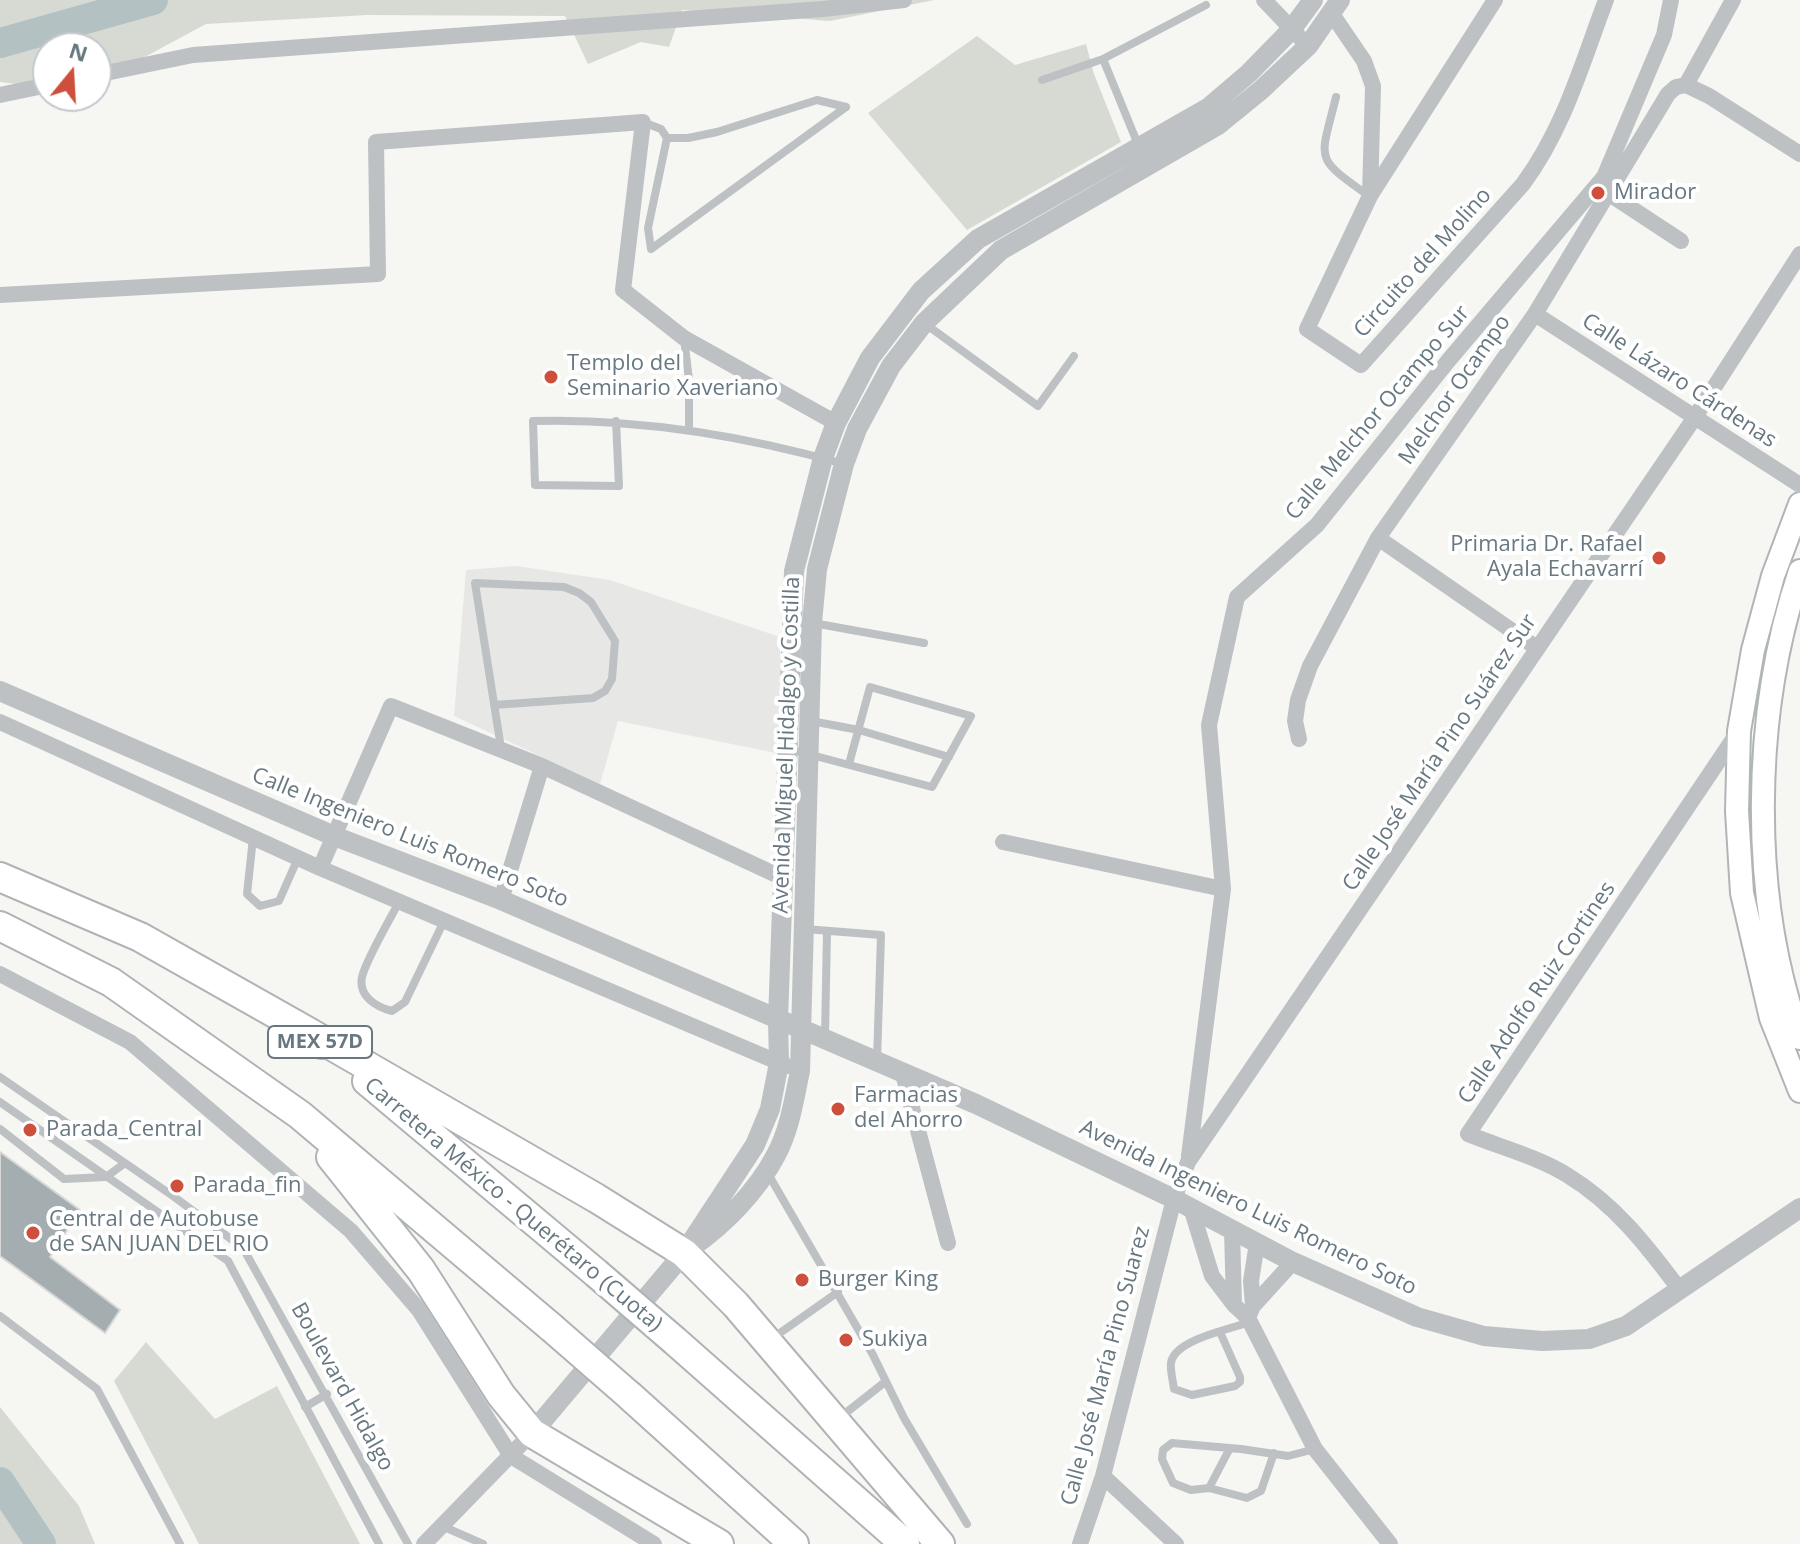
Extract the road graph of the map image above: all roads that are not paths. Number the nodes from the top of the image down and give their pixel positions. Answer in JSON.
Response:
{"nodes":[{"id":1,"x":904,"y":0,"type":"edge"},
{"id":2,"x":1264,"y":0,"type":"edge"},
{"id":3,"x":1313,"y":0,"type":"edge"},
{"id":4,"x":1495,"y":0,"type":"edge"},
{"id":5,"x":1606,"y":0,"type":"edge"},
{"id":6,"x":1671,"y":0,"type":"edge"},
{"id":7,"x":1733,"y":0,"type":"edge"},
{"id":8,"x":1206,"y":5,"type":"dead end"},
{"id":9,"x":1336,"y":7,"type":"edge"},
{"id":10,"x":1291,"y":30,"type":"junction"},
{"id":11,"x":1308,"y":46,"type":"junction"},
{"id":12,"x":1103,"y":59,"type":"junction"},
{"id":13,"x":112,"y":72,"type":"edge"},
{"id":14,"x":1042,"y":80,"type":"dead end"},
{"id":15,"x":1686,"y":85,"type":"junction"},
{"id":16,"x":32,"y":88,"type":"edge"},
{"id":17,"x":0,"y":95,"type":"edge"},
{"id":18,"x":1336,"y":97,"type":"dead end"},
{"id":19,"x":643,"y":122,"type":"junction"},
{"id":20,"x":667,"y":138,"type":"junction"},
{"id":21,"x":1800,"y":154,"type":"edge"},
{"id":22,"x":1143,"y":156,"type":"junction"},
{"id":23,"x":1608,"y":193,"type":"junction"},
{"id":24,"x":1370,"y":196,"type":"junction"},
{"id":25,"x":1681,"y":241,"type":"dead end"},
{"id":26,"x":1800,"y":254,"type":"edge"},
{"id":27,"x":0,"y":295,"type":"edge"},
{"id":28,"x":1535,"y":314,"type":"junction"},
{"id":29,"x":924,"y":323,"type":"junction"},
{"id":30,"x":684,"y":338,"type":"junction"},
{"id":31,"x":1074,"y":356,"type":"dead end"},
{"id":32,"x":1695,"y":417,"type":"junction"},
{"id":33,"x":616,"y":421,"type":"junction"},
{"id":34,"x":836,"y":423,"type":"junction"},
{"id":35,"x":689,"y":428,"type":"junction"},
{"id":36,"x":823,"y":458,"type":"junction"},
{"id":37,"x":844,"y":464,"type":"junction"},
{"id":38,"x":1800,"y":485,"type":"edge"},
{"id":39,"x":1800,"y":504,"type":"edge"},
{"id":40,"x":1378,"y":538,"type":"junction"},
{"id":41,"x":1800,"y":571,"type":"edge"},
{"id":42,"x":812,"y":623,"type":"junction"},
{"id":43,"x":924,"y":643,"type":"dead end"},
{"id":44,"x":1537,"y":648,"type":"junction"},
{"id":45,"x":0,"y":691,"type":"edge"},
{"id":46,"x":494,"y":705,"type":"junction"},
{"id":47,"x":809,"y":721,"type":"junction"},
{"id":48,"x":0,"y":722,"type":"edge"},
{"id":49,"x":859,"y":730,"type":"junction"},
{"id":50,"x":1739,"y":731,"type":"junction"},
{"id":51,"x":1299,"y":739,"type":"dead end"},
{"id":52,"x":501,"y":749,"type":"junction"},
{"id":53,"x":799,"y":752,"type":"junction"},
{"id":54,"x":949,"y":757,"type":"junction"},
{"id":55,"x":849,"y":764,"type":"junction"},
{"id":56,"x":542,"y":766,"type":"junction"},
{"id":57,"x":334,"y":836,"type":"junction"},
{"id":58,"x":253,"y":838,"type":"junction"},
{"id":59,"x":1003,"y":842,"type":"dead end"},
{"id":60,"x":298,"y":858,"type":"junction"},
{"id":61,"x":320,"y":868,"type":"junction"},
{"id":62,"x":0,"y":877,"type":"edge"},
{"id":63,"x":783,"y":878,"type":"junction"},
{"id":64,"x":1223,"y":889,"type":"junction"},
{"id":65,"x":501,"y":900,"type":"junction"},
{"id":66,"x":399,"y":902,"type":"junction"},
{"id":67,"x":444,"y":921,"type":"junction"},
{"id":68,"x":0,"y":926,"type":"edge"},
{"id":69,"x":804,"y":929,"type":"junction"},
{"id":70,"x":827,"y":931,"type":"junction"},
{"id":71,"x":0,"y":974,"type":"edge"},
{"id":72,"x":778,"y":1020,"type":"junction"},
{"id":73,"x":801,"y":1031,"type":"junction"},
{"id":74,"x":310,"y":1033,"type":"junction"},
{"id":75,"x":1800,"y":1038,"type":"edge"},
{"id":76,"x":825,"y":1041,"type":"junction"},
{"id":77,"x":779,"y":1063,"type":"junction"},
{"id":78,"x":877,"y":1063,"type":"junction"},
{"id":79,"x":800,"y":1071,"type":"junction"},
{"id":80,"x":903,"y":1074,"type":"junction"},
{"id":81,"x":0,"y":1077,"type":"edge"},
{"id":82,"x":21,"y":1091,"type":"junction"},
{"id":83,"x":1800,"y":1091,"type":"edge"},
{"id":84,"x":4,"y":1105,"type":"edge"},
{"id":85,"x":300,"y":1115,"type":"junction"},
{"id":86,"x":0,"y":1129,"type":"edge"},
{"id":87,"x":1188,"y":1162,"type":"junction"},
{"id":88,"x":125,"y":1163,"type":"junction"},
{"id":89,"x":766,"y":1171,"type":"junction"},
{"id":90,"x":106,"y":1177,"type":"junction"},
{"id":91,"x":1182,"y":1204,"type":"junction"},
{"id":92,"x":1800,"y":1208,"type":"edge"},
{"id":93,"x":1232,"y":1230,"type":"junction"},
{"id":94,"x":948,"y":1243,"type":"dead end"},
{"id":95,"x":1257,"y":1243,"type":"junction"},
{"id":96,"x":684,"y":1253,"type":"junction"},
{"id":97,"x":1293,"y":1262,"type":"junction"},
{"id":98,"x":1680,"y":1290,"type":"junction"},
{"id":99,"x":838,"y":1292,"type":"junction"},
{"id":100,"x":1234,"y":1305,"type":"junction"},
{"id":101,"x":1251,"y":1315,"type":"junction"},
{"id":102,"x":0,"y":1316,"type":"edge"},
{"id":103,"x":1220,"y":1332,"type":"junction"},
{"id":104,"x":767,"y":1341,"type":"junction"},
{"id":105,"x":885,"y":1382,"type":"junction"},
{"id":106,"x":327,"y":1394,"type":"junction"},
{"id":107,"x":305,"y":1407,"type":"junction"},
{"id":108,"x":835,"y":1421,"type":"junction"},
{"id":109,"x":532,"y":1433,"type":"junction"},
{"id":110,"x":1230,"y":1448,"type":"junction"},
{"id":111,"x":1315,"y":1449,"type":"junction"},
{"id":112,"x":1274,"y":1453,"type":"junction"},
{"id":113,"x":511,"y":1456,"type":"junction"},
{"id":114,"x":1103,"y":1476,"type":"junction"},
{"id":115,"x":1209,"y":1488,"type":"junction"},
{"id":116,"x":967,"y":1524,"type":"dead end"},
{"id":117,"x":442,"y":1526,"type":"junction"},
{"id":118,"x":180,"y":1544,"type":"edge"},
{"id":119,"x":379,"y":1544,"type":"edge"},
{"id":120,"x":408,"y":1544,"type":"edge"},
{"id":121,"x":424,"y":1544,"type":"edge"},
{"id":122,"x":483,"y":1544,"type":"edge"},
{"id":123,"x":654,"y":1544,"type":"edge"},
{"id":124,"x":719,"y":1544,"type":"edge"},
{"id":125,"x":794,"y":1544,"type":"edge"},
{"id":126,"x":905,"y":1544,"type":"edge"},
{"id":127,"x":940,"y":1544,"type":"edge"},
{"id":128,"x":1080,"y":1544,"type":"edge"},
{"id":129,"x":1176,"y":1544,"type":"edge"},
{"id":130,"x":1390,"y":1544,"type":"edge"}],
"edges":[{"from":1,"to":13,"type":"street"},
{"from":2,"to":10,"type":"street"},
{"from":3,"to":10,"type":"street","name":"Avenida Miguel Hidalgo y Costilla"},
{"from":4,"to":24,"type":"street","name":"Circuito del Molino"},
{"from":5,"to":24,"type":"street","name":"Circuito del Molino"},
{"from":6,"to":64,"type":"street","name":"Calle Melchor Ocampo Sur"},
{"from":7,"to":15,"type":"street","name":"Melchor Ocampo"},
{"from":8,"to":12,"type":"lane"},
{"from":9,"to":11,"type":"street","name":"Avenida Miguel Hidalgo y Costilla"},
{"from":9,"to":24,"type":"street","name":"Circuito del Molino"},
{"from":10,"to":11,"type":"street"},
{"from":10,"to":22,"type":"street","name":"Avenida Miguel Hidalgo y Costilla"},
{"from":11,"to":22,"type":"street","name":"Avenida Miguel Hidalgo y Costilla"},
{"from":12,"to":14,"type":"lane"},
{"from":12,"to":22,"type":"lane"},
{"from":15,"to":21,"type":"street"},
{"from":15,"to":23,"type":"street","name":"Melchor Ocampo"},
{"from":16,"to":17,"type":"street"},
{"from":18,"to":24,"type":"lane"},
{"from":19,"to":20,"type":"lane"},
{"from":19,"to":27,"type":"street"},
{"from":19,"to":30,"type":"street"},
{"from":20,"to":20,"type":"lane"},
{"from":22,"to":29,"type":"street","name":"Avenida Miguel Hidalgo y Costilla"},
{"from":22,"to":34,"type":"street","name":"Avenida Miguel Hidalgo y Costilla"},
{"from":23,"to":25,"type":"street"},
{"from":23,"to":28,"type":"street","name":"Melchor Ocampo"},
{"from":26,"to":32,"type":"street","name":"Calle José María Pino Suárez Sur"},
{"from":28,"to":32,"type":"street","name":"Calle Lázaro Cárdenas"},
{"from":28,"to":40,"type":"street","name":"Melchor Ocampo"},
{"from":29,"to":31,"type":"lane"},
{"from":29,"to":37,"type":"street","name":"Avenida Miguel Hidalgo y Costilla"},
{"from":30,"to":34,"type":"street"},
{"from":30,"to":35,"type":"lane"},
{"from":32,"to":38,"type":"street","name":"Calle Lázaro Cárdenas"},
{"from":32,"to":44,"type":"street","name":"Calle José María Pino Suárez Sur"},
{"from":33,"to":33,"type":"lane"},
{"from":33,"to":35,"type":"lane"},
{"from":34,"to":36,"type":"street","name":"Avenida Miguel Hidalgo y Costilla"},
{"from":35,"to":36,"type":"lane"},
{"from":36,"to":37,"type":"lane"},
{"from":36,"to":53,"type":"street","name":"Avenida Miguel Hidalgo y Costilla"},
{"from":37,"to":42,"type":"street","name":"Avenida Miguel Hidalgo y Costilla"},
{"from":39,"to":50,"type":"main road"},
{"from":40,"to":44,"type":"street"},
{"from":40,"to":51,"type":"street","name":"Melchor Ocampo"},
{"from":41,"to":75,"type":"main road"},
{"from":42,"to":43,"type":"lane"},
{"from":42,"to":47,"type":"street","name":"Avenida Miguel Hidalgo y Costilla"},
{"from":44,"to":87,"type":"street","name":"Calle José María Pino Suárez Sur"},
{"from":45,"to":57,"type":"street","name":"Calle Ingeniero Luis Romero Soto"},
{"from":46,"to":46,"type":"lane"},
{"from":46,"to":52,"type":"lane"},
{"from":47,"to":49,"type":"lane"},
{"from":47,"to":53,"type":"street","name":"Avenida Miguel Hidalgo y Costilla"},
{"from":48,"to":58,"type":"street"},
{"from":49,"to":54,"type":"lane"},
{"from":49,"to":54,"type":"lane"},
{"from":49,"to":55,"type":"lane"},
{"from":50,"to":83,"type":"main road"},
{"from":50,"to":98,"type":"street","name":"Calle Adolfo Ruiz Cortines"},
{"from":52,"to":56,"type":"street"},
{"from":52,"to":57,"type":"street"},
{"from":53,"to":55,"type":"lane"},
{"from":53,"to":63,"type":"street","name":"Avenida Miguel Hidalgo y Costilla"},
{"from":53,"to":69,"type":"street","name":"Avenida Miguel Hidalgo y Costilla"},
{"from":54,"to":55,"type":"lane"},
{"from":56,"to":63,"type":"street"},
{"from":56,"to":65,"type":"street"},
{"from":57,"to":61,"type":"street"},
{"from":57,"to":65,"type":"street","name":"Calle Ingeniero Luis Romero Soto"},
{"from":58,"to":60,"type":"street"},
{"from":58,"to":60,"type":"lane"},
{"from":59,"to":64,"type":"street"},
{"from":60,"to":61,"type":"street"},
{"from":61,"to":66,"type":"street"},
{"from":62,"to":74,"type":"highway","name":"Carretera México - Querétaro (Cuota)","number":"MEX 57D"},
{"from":63,"to":72,"type":"street","name":"Avenida Miguel Hidalgo y Costilla"},
{"from":64,"to":87,"type":"street","name":"Calle Melchor Ocampo Sur"},
{"from":65,"to":72,"type":"street","name":"Calle Ingeniero Luis Romero Soto"},
{"from":66,"to":67,"type":"street"},
{"from":66,"to":67,"type":"lane"},
{"from":67,"to":77,"type":"street"},
{"from":68,"to":85,"type":"highway","number":"MEX 57D"},
{"from":69,"to":70,"type":"lane"},
{"from":69,"to":73,"type":"street","name":"Avenida Miguel Hidalgo y Costilla"},
{"from":70,"to":76,"type":"lane"},
{"from":70,"to":78,"type":"lane"},
{"from":71,"to":113,"type":"street"},
{"from":72,"to":73,"type":"street","name":"Calle Ingeniero Luis Romero Soto"},
{"from":72,"to":77,"type":"street","name":"Avenida Miguel Hidalgo y Costilla"},
{"from":73,"to":76,"type":"street","name":"Avenida Ingeniero Luis Romero Soto"},
{"from":73,"to":79,"type":"street","name":"Avenida Miguel Hidalgo y Costilla"},
{"from":74,"to":96,"type":"highway"},
{"from":74,"to":126,"type":"highway","name":"Carretera México - Querétaro (Cuota)","number":"MEX 57D","bridge":true},
{"from":76,"to":78,"type":"street","name":"Avenida Ingeniero Luis Romero Soto"},
{"from":77,"to":79,"type":"street"},
{"from":77,"to":96,"type":"street","name":"Avenida Miguel Hidalgo y Costilla"},
{"from":78,"to":80,"type":"street","name":"Avenida Ingeniero Luis Romero Soto"},
{"from":79,"to":89,"type":"street","name":"Avenida Miguel Hidalgo y Costilla"},
{"from":80,"to":91,"type":"street","name":"Avenida Ingeniero Luis Romero Soto"},
{"from":80,"to":94,"type":"street"},
{"from":81,"to":82,"type":"lane"},
{"from":82,"to":84,"type":"lane"},
{"from":82,"to":88,"type":"lane"},
{"from":84,"to":90,"type":"lane"},
{"from":85,"to":109,"type":"highway"},
{"from":85,"to":125,"type":"highway","number":"MEX 57D","bridge":true},
{"from":86,"to":90,"type":"lane"},
{"from":87,"to":91,"type":"street","name":"Calle José María Pino Suárez Sur"},
{"from":88,"to":90,"type":"lane"},
{"from":88,"to":106,"type":"lane","name":"Boulevard Hidalgo"},
{"from":89,"to":96,"type":"street","name":"Avenida Miguel Hidalgo y Costilla"},
{"from":89,"to":99,"type":"lane"},
{"from":90,"to":107,"type":"lane","name":"Boulevard Hidalgo"},
{"from":91,"to":93,"type":"street","name":"Avenida Ingeniero Luis Romero Soto"},
{"from":91,"to":100,"type":"street"},
{"from":91,"to":114,"type":"street","name":"Calle José María Pino Suarez"},
{"from":92,"to":98,"type":"street","name":"Avenida Ingeniero Luis Romero Soto"},
{"from":93,"to":95,"type":"street","name":"Avenida Ingeniero Luis Romero Soto"},
{"from":93,"to":100,"type":"street"},
{"from":95,"to":97,"type":"street","name":"Avenida Ingeniero Luis Romero Soto"},
{"from":95,"to":101,"type":"street"},
{"from":96,"to":104,"type":"highway"},
{"from":96,"to":109,"type":"street","name":"Avenida Miguel Hidalgo y Costilla"},
{"from":97,"to":98,"type":"street","name":"Avenida Ingeniero Luis Romero Soto"},
{"from":97,"to":101,"type":"street"},
{"from":99,"to":104,"type":"lane"},
{"from":99,"to":105,"type":"lane"},
{"from":100,"to":101,"type":"street"},
{"from":101,"to":103,"type":"lane"},
{"from":101,"to":111,"type":"street"},
{"from":102,"to":118,"type":"lane"},
{"from":103,"to":103,"type":"lane"},
{"from":104,"to":108,"type":"highway"},
{"from":105,"to":108,"type":"lane"},
{"from":105,"to":116,"type":"lane"},
{"from":106,"to":107,"type":"lane"},
{"from":106,"to":120,"type":"lane","name":"Boulevard Hidalgo"},
{"from":107,"to":119,"type":"lane","name":"Boulevard Hidalgo"},
{"from":108,"to":127,"type":"highway"},
{"from":109,"to":113,"type":"street"},
{"from":109,"to":124,"type":"highway"},
{"from":110,"to":112,"type":"lane"},
{"from":110,"to":115,"type":"lane"},
{"from":110,"to":115,"type":"lane"},
{"from":111,"to":112,"type":"lane"},
{"from":111,"to":130,"type":"street"},
{"from":112,"to":115,"type":"lane"},
{"from":113,"to":117,"type":"street"},
{"from":113,"to":123,"type":"street"},
{"from":114,"to":128,"type":"street","name":"Calle José María Pino Suarez"},
{"from":114,"to":129,"type":"street"},
{"from":117,"to":121,"type":"street"},
{"from":117,"to":122,"type":"lane"}]}
